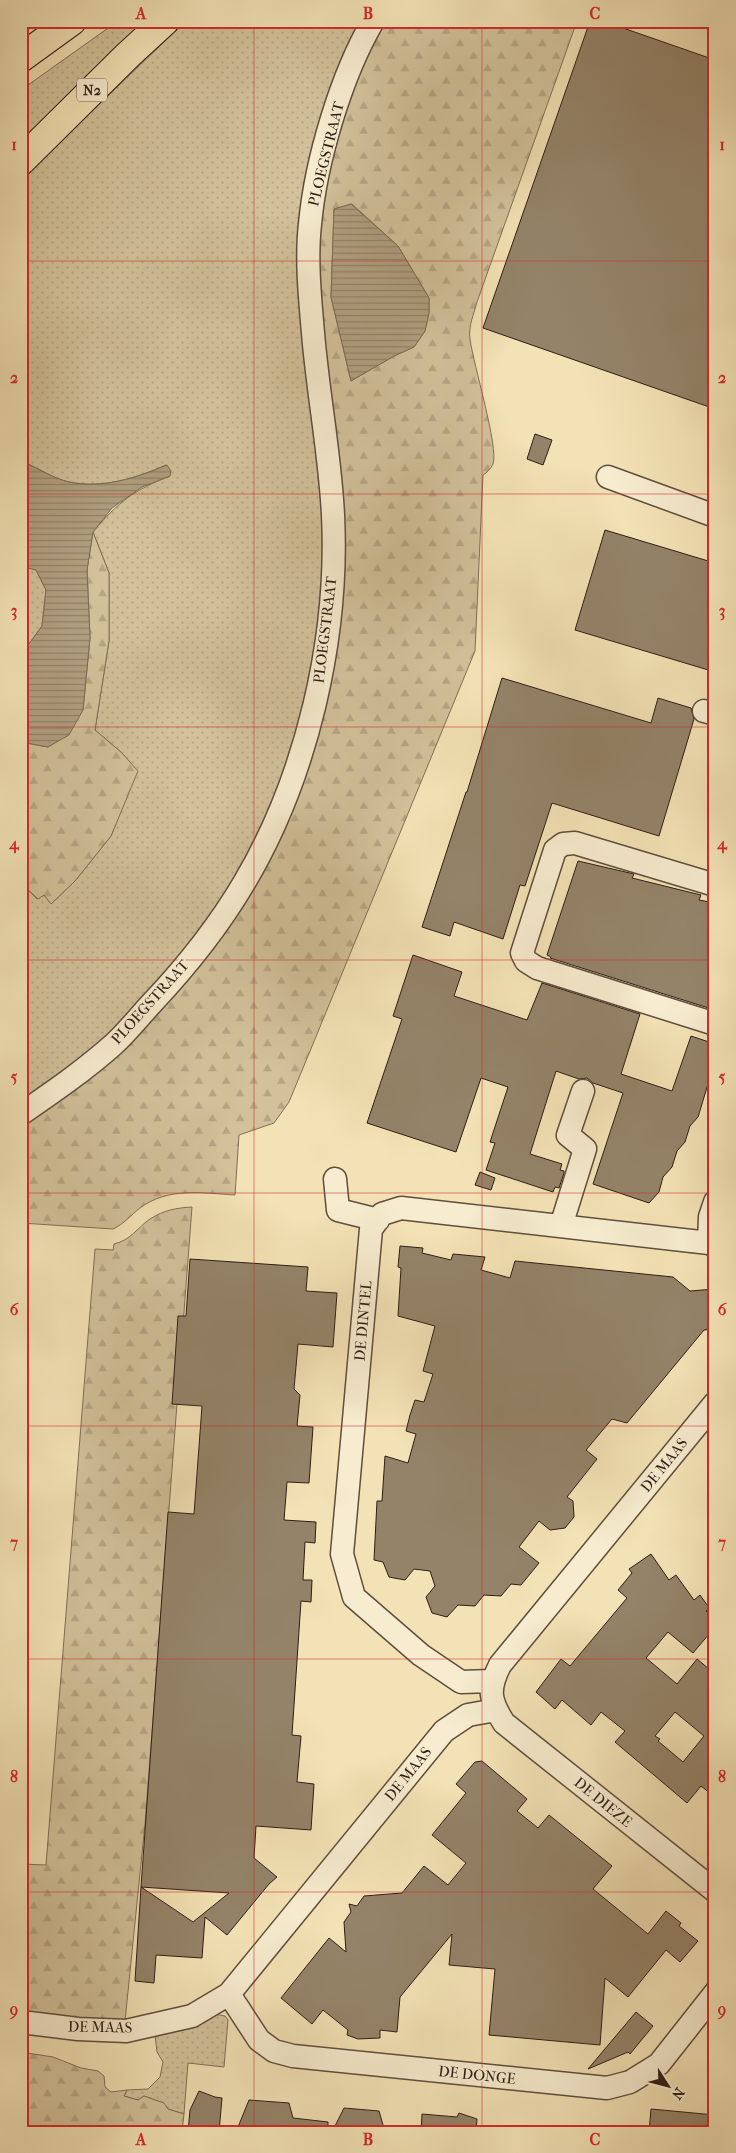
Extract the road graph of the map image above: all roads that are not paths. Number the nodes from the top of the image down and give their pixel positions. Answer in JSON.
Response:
{"nodes":[{"id":1,"x":72,"y":21,"type":"edge"},
{"id":2,"x":165,"y":21,"type":"edge"},
{"id":3,"x":373,"y":21,"type":"edge"},
{"id":4,"x":21,"y":58,"type":"edge"},
{"id":5,"x":21,"y":161,"type":"edge"},
{"id":6,"x":608,"y":477,"type":"dead end"},
{"id":7,"x":715,"y":516,"type":"edge"},
{"id":8,"x":715,"y":885,"type":"edge"},
{"id":9,"x":715,"y":1024,"type":"edge"},
{"id":10,"x":583,"y":1091,"type":"dead end"},
{"id":11,"x":21,"y":1114,"type":"edge"},
{"id":12,"x":335,"y":1179,"type":"dead end"},
{"id":13,"x":715,"y":1202,"type":"edge"},
{"id":14,"x":378,"y":1220,"type":"junction"},
{"id":15,"x":561,"y":1226,"type":"junction"},
{"id":16,"x":712,"y":1244,"type":"edge"},
{"id":17,"x":715,"y":1403,"type":"edge"},
{"id":18,"x":492,"y":1681,"type":"junction"},
{"id":19,"x":496,"y":1710,"type":"junction"},
{"id":20,"x":715,"y":1891,"type":"edge"},
{"id":21,"x":229,"y":1994,"type":"junction"},
{"id":22,"x":715,"y":1994,"type":"edge"},
{"id":23,"x":21,"y":2022,"type":"edge"}],
"edges":[{"from":1,"to":4,"type":"highway"},
{"from":2,"to":5,"type":"highway","number":"N2"},
{"from":3,"to":11,"type":"street","name":"PLOEGSTRAAT"},
{"from":6,"to":7,"type":"street"},
{"from":8,"to":9,"type":"street"},
{"from":10,"to":15,"type":"street"},
{"from":12,"to":14,"type":"street"},
{"from":13,"to":16,"type":"street"},
{"from":14,"to":15,"type":"street"},
{"from":14,"to":18,"type":"street","name":"DE DINTEL"},
{"from":15,"to":16,"type":"street"},
{"from":17,"to":18,"type":"street","name":"DE MAAS"},
{"from":18,"to":19,"type":"street"},
{"from":19,"to":20,"type":"street","name":"DE DIEZE"},
{"from":19,"to":21,"type":"street","name":"DE MAAS"},
{"from":21,"to":22,"type":"street","name":"DE DONGE"},
{"from":21,"to":23,"type":"street","name":"DE MAAS"}]}
